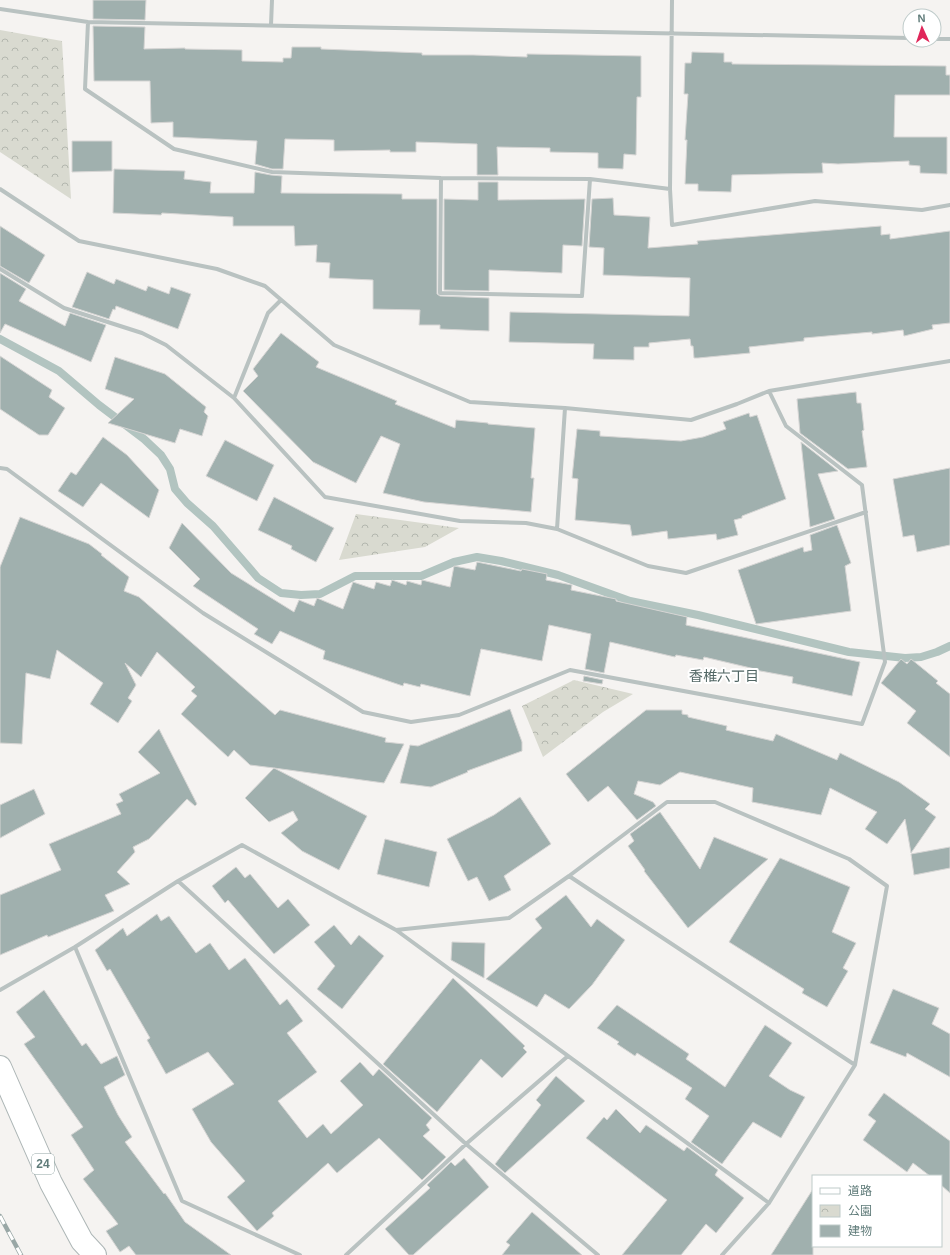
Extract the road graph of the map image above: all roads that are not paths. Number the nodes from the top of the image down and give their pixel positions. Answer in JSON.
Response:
{"nodes":[{"id":1,"x":272,"y":0,"type":"edge"},
{"id":2,"x":672,"y":0,"type":"edge"},
{"id":3,"x":0,"y":9,"type":"edge"},
{"id":4,"x":88,"y":22,"type":"junction"},
{"id":5,"x":271,"y":25,"type":"junction"},
{"id":6,"x":671,"y":33,"type":"junction"},
{"id":7,"x":902,"y":38,"type":"edge"},
{"id":8,"x":441,"y":178,"type":"junction"},
{"id":9,"x":590,"y":179,"type":"junction"},
{"id":10,"x":0,"y":189,"type":"edge"},
{"id":11,"x":670,"y":189,"type":"junction"},
{"id":12,"x":950,"y":205,"type":"edge"},
{"id":13,"x":0,"y":269,"type":"edge"},
{"id":14,"x":281,"y":300,"type":"junction"},
{"id":15,"x":950,"y":361,"type":"edge"},
{"id":16,"x":769,"y":391,"type":"junction"},
{"id":17,"x":234,"y":398,"type":"junction"},
{"id":18,"x":565,"y":408,"type":"junction"},
{"id":19,"x":0,"y":468,"type":"edge"},
{"id":20,"x":866,"y":512,"type":"junction"},
{"id":21,"x":557,"y":529,"type":"junction"},
{"id":22,"x":569,"y":876,"type":"junction"},
{"id":23,"x":178,"y":881,"type":"junction"},
{"id":24,"x":396,"y":930,"type":"junction"},
{"id":25,"x":75,"y":947,"type":"junction"},
{"id":26,"x":0,"y":990,"type":"edge"},
{"id":27,"x":568,"y":1056,"type":"junction"},
{"id":28,"x":855,"y":1065,"type":"junction"},
{"id":29,"x":0,"y":1067,"type":"edge"},
{"id":30,"x":466,"y":1144,"type":"junction"},
{"id":31,"x":769,"y":1204,"type":"junction"},
{"id":32,"x":95,"y":1255,"type":"edge"},
{"id":33,"x":300,"y":1255,"type":"edge"},
{"id":34,"x":346,"y":1255,"type":"edge"},
{"id":35,"x":598,"y":1255,"type":"edge"},
{"id":36,"x":722,"y":1255,"type":"edge"}],
"edges":[{"from":1,"to":5,"type":"street"},
{"from":2,"to":6,"type":"street"},
{"from":3,"to":4,"type":"street"},
{"from":4,"to":5,"type":"street"},
{"from":4,"to":8,"type":"street"},
{"from":5,"to":6,"type":"street"},
{"from":6,"to":7,"type":"street"},
{"from":6,"to":11,"type":"street"},
{"from":8,"to":9,"type":"street"},
{"from":8,"to":9,"type":"street"},
{"from":9,"to":11,"type":"street"},
{"from":10,"to":14,"type":"street"},
{"from":11,"to":12,"type":"street"},
{"from":13,"to":17,"type":"street"},
{"from":14,"to":17,"type":"street"},
{"from":14,"to":18,"type":"street"},
{"from":15,"to":16,"type":"street"},
{"from":16,"to":18,"type":"street"},
{"from":16,"to":20,"type":"street"},
{"from":17,"to":21,"type":"street"},
{"from":18,"to":21,"type":"street"},
{"from":19,"to":20,"type":"street"},
{"from":20,"to":21,"type":"street"},
{"from":22,"to":24,"type":"street"},
{"from":22,"to":28,"type":"street"},
{"from":22,"to":28,"type":"street"},
{"from":23,"to":24,"type":"street"},
{"from":23,"to":25,"type":"street"},
{"from":23,"to":30,"type":"street"},
{"from":24,"to":27,"type":"street"},
{"from":25,"to":26,"type":"street"},
{"from":25,"to":33,"type":"street"},
{"from":27,"to":30,"type":"street"},
{"from":27,"to":31,"type":"street"},
{"from":28,"to":31,"type":"street"},
{"from":29,"to":32,"type":"main road","number":"24"},
{"from":30,"to":34,"type":"street"},
{"from":30,"to":35,"type":"street"},
{"from":31,"to":36,"type":"street"}]}
